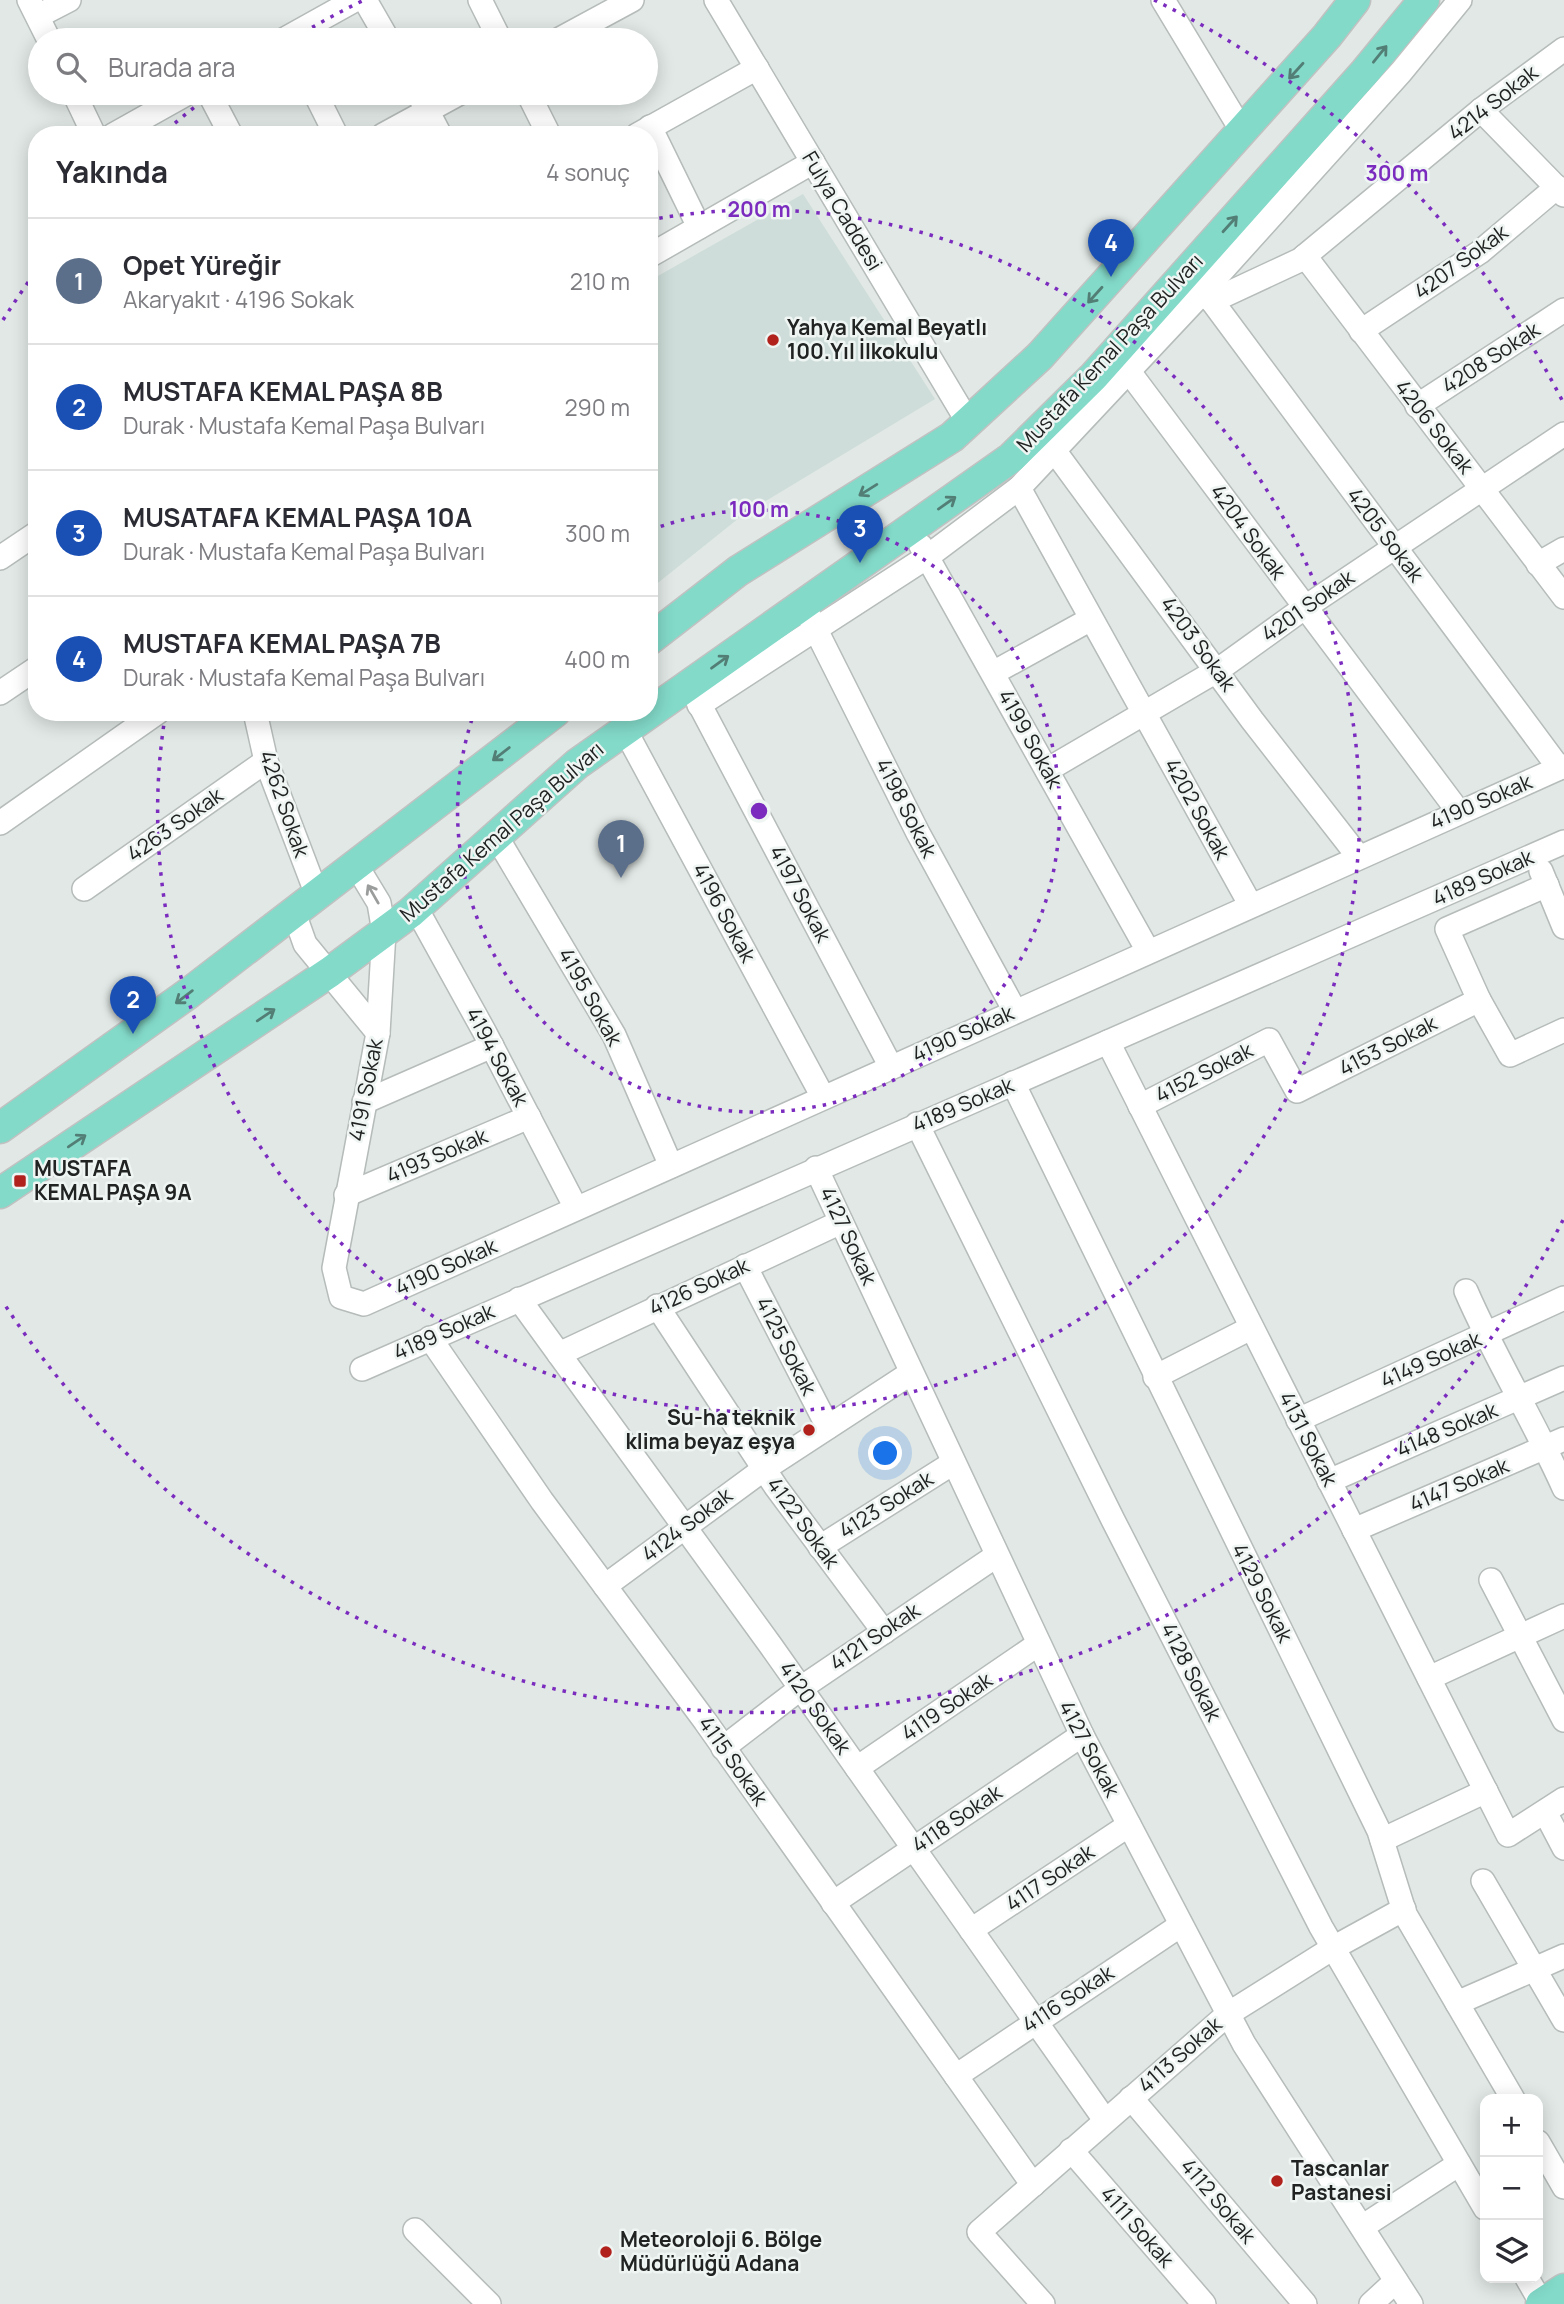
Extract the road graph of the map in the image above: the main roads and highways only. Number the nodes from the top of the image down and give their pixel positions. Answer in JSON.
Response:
{"nodes":[{"id":1,"x":1355,"y":0,"type":"edge"},
{"id":2,"x":1424,"y":0,"type":"edge"},
{"id":3,"x":658,"y":633,"type":"edge"},
{"id":4,"x":658,"y":713,"type":"edge"},
{"id":5,"x":540,"y":721,"type":"edge"},
{"id":6,"x":643,"y":721,"type":"edge"},
{"id":7,"x":3,"y":1124,"type":"edge"},
{"id":8,"x":0,"y":1193,"type":"edge"},
{"id":9,"x":1564,"y":2289,"type":"edge"},
{"id":10,"x":1542,"y":2304,"type":"edge"}],
"edges":[{"from":1,"to":3,"type":"main road","one_way":true},
{"from":4,"to":2,"type":"main road","name":"Mustafa Kemal Paşa Bulvarı","one_way":true},
{"from":5,"to":7,"type":"main road","one_way":true},
{"from":8,"to":6,"type":"main road","name":"Mustafa Kemal Paşa Bulvarı","one_way":true},
{"from":9,"to":10,"type":"main road"}]}
